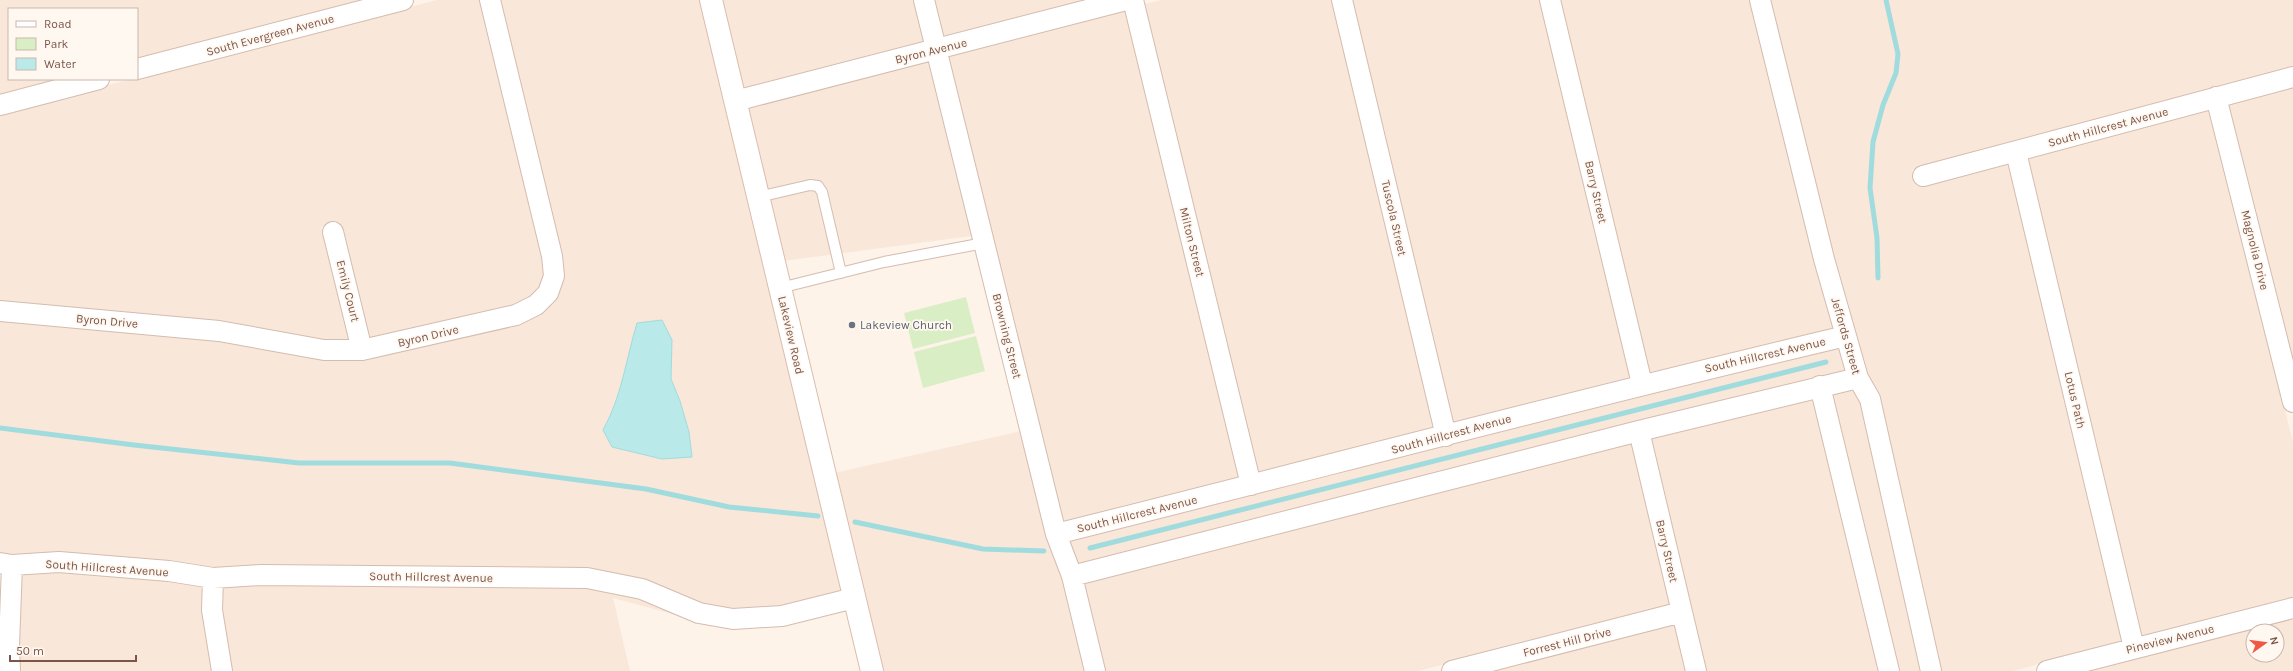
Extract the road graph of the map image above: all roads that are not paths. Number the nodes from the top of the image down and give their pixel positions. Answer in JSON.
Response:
{"nodes":[{"id":1,"x":403,"y":0,"type":"edge"},
{"id":2,"x":490,"y":0,"type":"edge"},
{"id":3,"x":711,"y":0,"type":"edge"},
{"id":4,"x":924,"y":0,"type":"edge"},
{"id":5,"x":1126,"y":0,"type":"edge"},
{"id":6,"x":1133,"y":0,"type":"edge"},
{"id":7,"x":1342,"y":0,"type":"edge"},
{"id":8,"x":1550,"y":0,"type":"edge"},
{"id":9,"x":1760,"y":0,"type":"edge"},
{"id":10,"x":936,"y":49,"type":"junction"},
{"id":11,"x":138,"y":69,"type":"edge"},
{"id":12,"x":2293,"y":77,"type":"edge"},
{"id":13,"x":95,"y":80,"type":"edge"},
{"id":14,"x":2216,"y":97,"type":"junction"},
{"id":15,"x":735,"y":101,"type":"junction"},
{"id":16,"x":0,"y":105,"type":"edge"},
{"id":17,"x":2016,"y":152,"type":"junction"},
{"id":18,"x":1923,"y":176,"type":"dead end"},
{"id":19,"x":758,"y":197,"type":"junction"},
{"id":20,"x":333,"y":232,"type":"dead end"},
{"id":21,"x":984,"y":244,"type":"junction"},
{"id":22,"x":841,"y":273,"type":"junction"},
{"id":23,"x":780,"y":288,"type":"junction"},
{"id":24,"x":0,"y":311,"type":"edge"},
{"id":25,"x":1846,"y":336,"type":"junction"},
{"id":26,"x":362,"y":350,"type":"junction"},
{"id":27,"x":1858,"y":378,"type":"junction"},
{"id":28,"x":1642,"y":384,"type":"junction"},
{"id":29,"x":1820,"y":386,"type":"junction"},
{"id":30,"x":2293,"y":398,"type":"edge"},
{"id":31,"x":1639,"y":431,"type":"junction"},
{"id":32,"x":1446,"y":436,"type":"junction"},
{"id":33,"x":1251,"y":485,"type":"junction"},
{"id":34,"x":1056,"y":534,"type":"junction"},
{"id":35,"x":6,"y":564,"type":"edge"},
{"id":36,"x":1072,"y":576,"type":"junction"},
{"id":37,"x":213,"y":578,"type":"junction"},
{"id":38,"x":854,"y":598,"type":"junction"},
{"id":39,"x":2293,"y":608,"type":"edge"},
{"id":40,"x":1682,"y":612,"type":"junction"},
{"id":41,"x":2134,"y":648,"type":"junction"},
{"id":42,"x":10,"y":671,"type":"edge"},
{"id":43,"x":222,"y":671,"type":"edge"},
{"id":44,"x":872,"y":671,"type":"edge"},
{"id":45,"x":1095,"y":671,"type":"edge"},
{"id":46,"x":1452,"y":671,"type":"edge"},
{"id":47,"x":1696,"y":671,"type":"edge"},
{"id":48,"x":1889,"y":671,"type":"edge"},
{"id":49,"x":1931,"y":671,"type":"edge"},
{"id":50,"x":2047,"y":671,"type":"edge"}],
"edges":[{"from":1,"to":11,"type":"street","name":"South Evergreen Avenue"},
{"from":2,"to":26,"type":"street","name":"Byron Drive"},
{"from":3,"to":15,"type":"street","name":"Lakeview Road"},
{"from":4,"to":10,"type":"street","name":"Browning Street"},
{"from":5,"to":10,"type":"street","name":"Byron Avenue"},
{"from":6,"to":33,"type":"street","name":"Milton Street"},
{"from":7,"to":32,"type":"street","name":"Tuscola Street"},
{"from":8,"to":28,"type":"street","name":"Barry Street"},
{"from":9,"to":25,"type":"street","name":"Jeffords Street"},
{"from":10,"to":15,"type":"street","name":"Byron Avenue"},
{"from":10,"to":21,"type":"street","name":"Browning Street"},
{"from":12,"to":14,"type":"street","name":"South Hillcrest Avenue"},
{"from":13,"to":16,"type":"street"},
{"from":14,"to":17,"type":"street","name":"South Hillcrest Avenue"},
{"from":14,"to":30,"type":"street","name":"Magnolia Drive"},
{"from":15,"to":19,"type":"street","name":"Lakeview Road"},
{"from":17,"to":18,"type":"street","name":"South Hillcrest Avenue"},
{"from":17,"to":41,"type":"street","name":"Lotus Path"},
{"from":19,"to":22,"type":"lane"},
{"from":19,"to":23,"type":"street","name":"Lakeview Road"},
{"from":20,"to":26,"type":"street","name":"Emily Court"},
{"from":21,"to":22,"type":"lane"},
{"from":21,"to":34,"type":"street","name":"Browning Street"},
{"from":22,"to":23,"type":"lane"},
{"from":23,"to":38,"type":"street","name":"Lakeview Road"},
{"from":24,"to":26,"type":"street","name":"Byron Drive"},
{"from":25,"to":27,"type":"street","name":"Jeffords Street"},
{"from":25,"to":28,"type":"street","name":"South Hillcrest Avenue"},
{"from":27,"to":29,"type":"street"},
{"from":27,"to":49,"type":"street","name":"Jeffords Street"},
{"from":28,"to":32,"type":"street","name":"South Hillcrest Avenue"},
{"from":29,"to":31,"type":"street"},
{"from":29,"to":48,"type":"street"},
{"from":31,"to":36,"type":"street"},
{"from":31,"to":40,"type":"street","name":"Barry Street"},
{"from":32,"to":33,"type":"street","name":"South Hillcrest Avenue"},
{"from":33,"to":34,"type":"street","name":"South Hillcrest Avenue"},
{"from":34,"to":36,"type":"street","name":"Browning Street"},
{"from":35,"to":37,"type":"street","name":"South Hillcrest Avenue"},
{"from":35,"to":42,"type":"street"},
{"from":36,"to":45,"type":"street","name":"Browning Street"},
{"from":37,"to":38,"type":"street","name":"South Hillcrest Avenue"},
{"from":37,"to":43,"type":"street"},
{"from":38,"to":44,"type":"street","name":"Lakeview Road"},
{"from":39,"to":41,"type":"street","name":"Pineview Avenue"},
{"from":40,"to":46,"type":"street","name":"Forrest Hill Drive"},
{"from":40,"to":47,"type":"street","name":"Barry Street"},
{"from":41,"to":50,"type":"street","name":"Pineview Avenue"}]}
